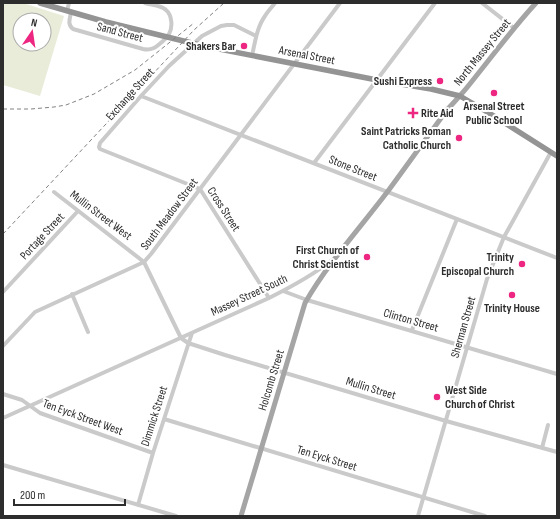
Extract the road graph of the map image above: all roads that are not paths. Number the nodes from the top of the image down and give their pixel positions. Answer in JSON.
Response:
{"nodes":[{"id":1,"x":40,"y":3,"type":"edge"},
{"id":2,"x":69,"y":3,"type":"edge"},
{"id":3,"x":145,"y":3,"type":"edge"},
{"id":4,"x":165,"y":3,"type":"edge"},
{"id":5,"x":275,"y":3,"type":"edge"},
{"id":6,"x":340,"y":3,"type":"edge"},
{"id":7,"x":435,"y":3,"type":"edge"},
{"id":8,"x":482,"y":3,"type":"edge"},
{"id":9,"x":536,"y":3,"type":"edge"},
{"id":10,"x":163,"y":8,"type":"junction"},
{"id":11,"x":69,"y":11,"type":"junction"},
{"id":12,"x":514,"y":28,"type":"junction"},
{"id":13,"x":256,"y":36,"type":"junction"},
{"id":14,"x":252,"y":56,"type":"junction"},
{"id":15,"x":295,"y":64,"type":"junction"},
{"id":16,"x":377,"y":80,"type":"junction"},
{"id":17,"x":141,"y":96,"type":"junction"},
{"id":18,"x":460,"y":96,"type":"junction"},
{"id":19,"x":241,"y":134,"type":"junction"},
{"id":20,"x":551,"y":152,"type":"junction"},
{"id":21,"x":114,"y":155,"type":"joint"},
{"id":22,"x":557,"y":156,"type":"edge"},
{"id":23,"x":314,"y":163,"type":"junction"},
{"id":24,"x":200,"y":189,"type":"junction"},
{"id":25,"x":54,"y":192,"type":"dead end"},
{"id":26,"x":387,"y":192,"type":"junction"},
{"id":27,"x":78,"y":211,"type":"junction"},
{"id":28,"x":457,"y":218,"type":"junction"},
{"id":29,"x":504,"y":237,"type":"junction"},
{"id":30,"x":336,"y":257,"type":"junction"},
{"id":31,"x":557,"y":258,"type":"edge"},
{"id":32,"x":144,"y":262,"type":"junction"},
{"id":33,"x":283,"y":291,"type":"junction"},
{"id":34,"x":3,"y":292,"type":"edge"},
{"id":35,"x":72,"y":294,"type":"junction"},
{"id":36,"x":268,"y":298,"type":"junction"},
{"id":37,"x":307,"y":300,"type":"junction"},
{"id":38,"x":412,"y":330,"type":"junction"},
{"id":39,"x":88,"y":332,"type":"dead end"},
{"id":40,"x":192,"y":333,"type":"junction"},
{"id":41,"x":181,"y":338,"type":"junction"},
{"id":42,"x":188,"y":343,"type":"junction"},
{"id":43,"x":3,"y":346,"type":"edge"},
{"id":44,"x":468,"y":347,"type":"junction"},
{"id":45,"x":284,"y":372,"type":"junction"},
{"id":46,"x":557,"y":374,"type":"edge"},
{"id":47,"x":3,"y":394,"type":"edge"},
{"id":48,"x":30,"y":406,"type":"junction"},
{"id":49,"x":3,"y":418,"type":"edge"},
{"id":50,"x":164,"y":419,"type":"junction"},
{"id":51,"x":446,"y":421,"type":"junction"},
{"id":52,"x":548,"y":424,"type":"dead end"},
{"id":53,"x":542,"y":448,"type":"junction"},
{"id":54,"x":261,"y":449,"type":"junction"},
{"id":55,"x":557,"y":452,"type":"edge"},
{"id":56,"x":153,"y":453,"type":"junction"},
{"id":57,"x":3,"y":465,"type":"edge"},
{"id":58,"x":424,"y":497,"type":"junction"},
{"id":59,"x":138,"y":505,"type":"junction"},
{"id":60,"x":176,"y":516,"type":"edge"},
{"id":61,"x":241,"y":516,"type":"edge"},
{"id":62,"x":418,"y":516,"type":"edge"},
{"id":63,"x":486,"y":516,"type":"edge"}],
"edges":[{"from":1,"to":11,"type":"highway","name":"Arsenal Street"},
{"from":2,"to":11,"type":"street"},
{"from":3,"to":10,"type":"street"},
{"from":4,"to":10,"type":"street"},
{"from":5,"to":13,"type":"street"},
{"from":6,"to":15,"type":"street","name":"South Meadow Street"},
{"from":7,"to":16,"type":"street"},
{"from":8,"to":12,"type":"street"},
{"from":9,"to":12,"type":"main road","name":"North Massey Street"},
{"from":10,"to":11,"type":"street","name":"Sand Street"},
{"from":11,"to":14,"type":"highway","name":"Arsenal Street"},
{"from":12,"to":18,"type":"main road","name":"North Massey Street"},
{"from":13,"to":14,"type":"street"},
{"from":13,"to":17,"type":"street","name":"Exchange Street"},
{"from":14,"to":15,"type":"highway","name":"Arsenal Street"},
{"from":15,"to":16,"type":"highway","name":"Arsenal Street"},
{"from":15,"to":19,"type":"street","name":"South Meadow Street"},
{"from":16,"to":18,"type":"highway","name":"Arsenal Street"},
{"from":16,"to":23,"type":"street"},
{"from":17,"to":19,"type":"street","name":"Stone Street"},
{"from":17,"to":21,"type":"street","name":"Exchange Street"},
{"from":18,"to":20,"type":"highway","name":"Arsenal Street"},
{"from":18,"to":26,"type":"main road","name":"Massey Street South"},
{"from":19,"to":23,"type":"street","name":"Stone Street"},
{"from":19,"to":24,"type":"street","name":"South Meadow Street"},
{"from":20,"to":22,"type":"highway","name":"Arsenal Street"},
{"from":20,"to":29,"type":"street","name":"Sherman Street"},
{"from":21,"to":24,"type":"street","name":"Cross Street"},
{"from":23,"to":26,"type":"street","name":"Stone Street"},
{"from":24,"to":32,"type":"street","name":"South Meadow Street"},
{"from":24,"to":36,"type":"street","name":"Cross Street"},
{"from":25,"to":27,"type":"street","name":"Mullin Street West"},
{"from":26,"to":28,"type":"street","name":"Stone Street"},
{"from":26,"to":30,"type":"main road","name":"Massey Street South"},
{"from":27,"to":32,"type":"street","name":"Mullin Street West"},
{"from":27,"to":34,"type":"street","name":"Portage Street"},
{"from":28,"to":29,"type":"street","name":"Stone Street"},
{"from":28,"to":38,"type":"street"},
{"from":29,"to":31,"type":"street","name":"Stone Street"},
{"from":29,"to":44,"type":"street","name":"Sherman Street"},
{"from":30,"to":33,"type":"street","name":"Massey Street South"},
{"from":30,"to":37,"type":"main road","name":"Holcomb Street"},
{"from":32,"to":35,"type":"street","name":"South Meadow Street"},
{"from":32,"to":41,"type":"street","name":"Mullin Street West"},
{"from":33,"to":36,"type":"street","name":"Massey Street South"},
{"from":33,"to":37,"type":"street","name":"Clinton Street"},
{"from":35,"to":39,"type":"street"},
{"from":35,"to":43,"type":"street","name":"South Meadow Street"},
{"from":36,"to":40,"type":"street","name":"Massey Street South"},
{"from":37,"to":38,"type":"street","name":"Clinton Street"},
{"from":37,"to":45,"type":"main road","name":"Holcomb Street"},
{"from":38,"to":44,"type":"street","name":"Clinton Street"},
{"from":40,"to":41,"type":"street","name":"Massey Street South"},
{"from":40,"to":42,"type":"street","name":"Dimmick Street"},
{"from":41,"to":42,"type":"street","name":"Mullin Street"},
{"from":41,"to":48,"type":"street","name":"Massey Street South"},
{"from":42,"to":45,"type":"street","name":"Mullin Street"},
{"from":42,"to":50,"type":"street","name":"Dimmick Street"},
{"from":44,"to":46,"type":"street","name":"Clinton Street"},
{"from":44,"to":51,"type":"street","name":"Sherman Street"},
{"from":45,"to":51,"type":"street","name":"Mullin Street"},
{"from":45,"to":54,"type":"main road","name":"Holcomb Street"},
{"from":47,"to":48,"type":"street","name":"Ten Eyck Street West"},
{"from":48,"to":49,"type":"street","name":"Massey Street South"},
{"from":48,"to":56,"type":"street","name":"Ten Eyck Street West"},
{"from":50,"to":54,"type":"street","name":"Ten Eyck Street"},
{"from":50,"to":56,"type":"street","name":"Dimmick Street"},
{"from":51,"to":53,"type":"street","name":"Mullin Street"},
{"from":51,"to":58,"type":"street","name":"Sherman Street"},
{"from":52,"to":53,"type":"street"},
{"from":53,"to":55,"type":"street","name":"Mullin Street"},
{"from":54,"to":58,"type":"street","name":"Ten Eyck Street"},
{"from":54,"to":61,"type":"main road","name":"Holcomb Street"},
{"from":56,"to":59,"type":"street","name":"Dimmick Street"},
{"from":57,"to":59,"type":"street"},
{"from":58,"to":62,"type":"street","name":"Sherman Street"},
{"from":58,"to":63,"type":"street","name":"Ten Eyck Street"},
{"from":59,"to":60,"type":"street"}]}
